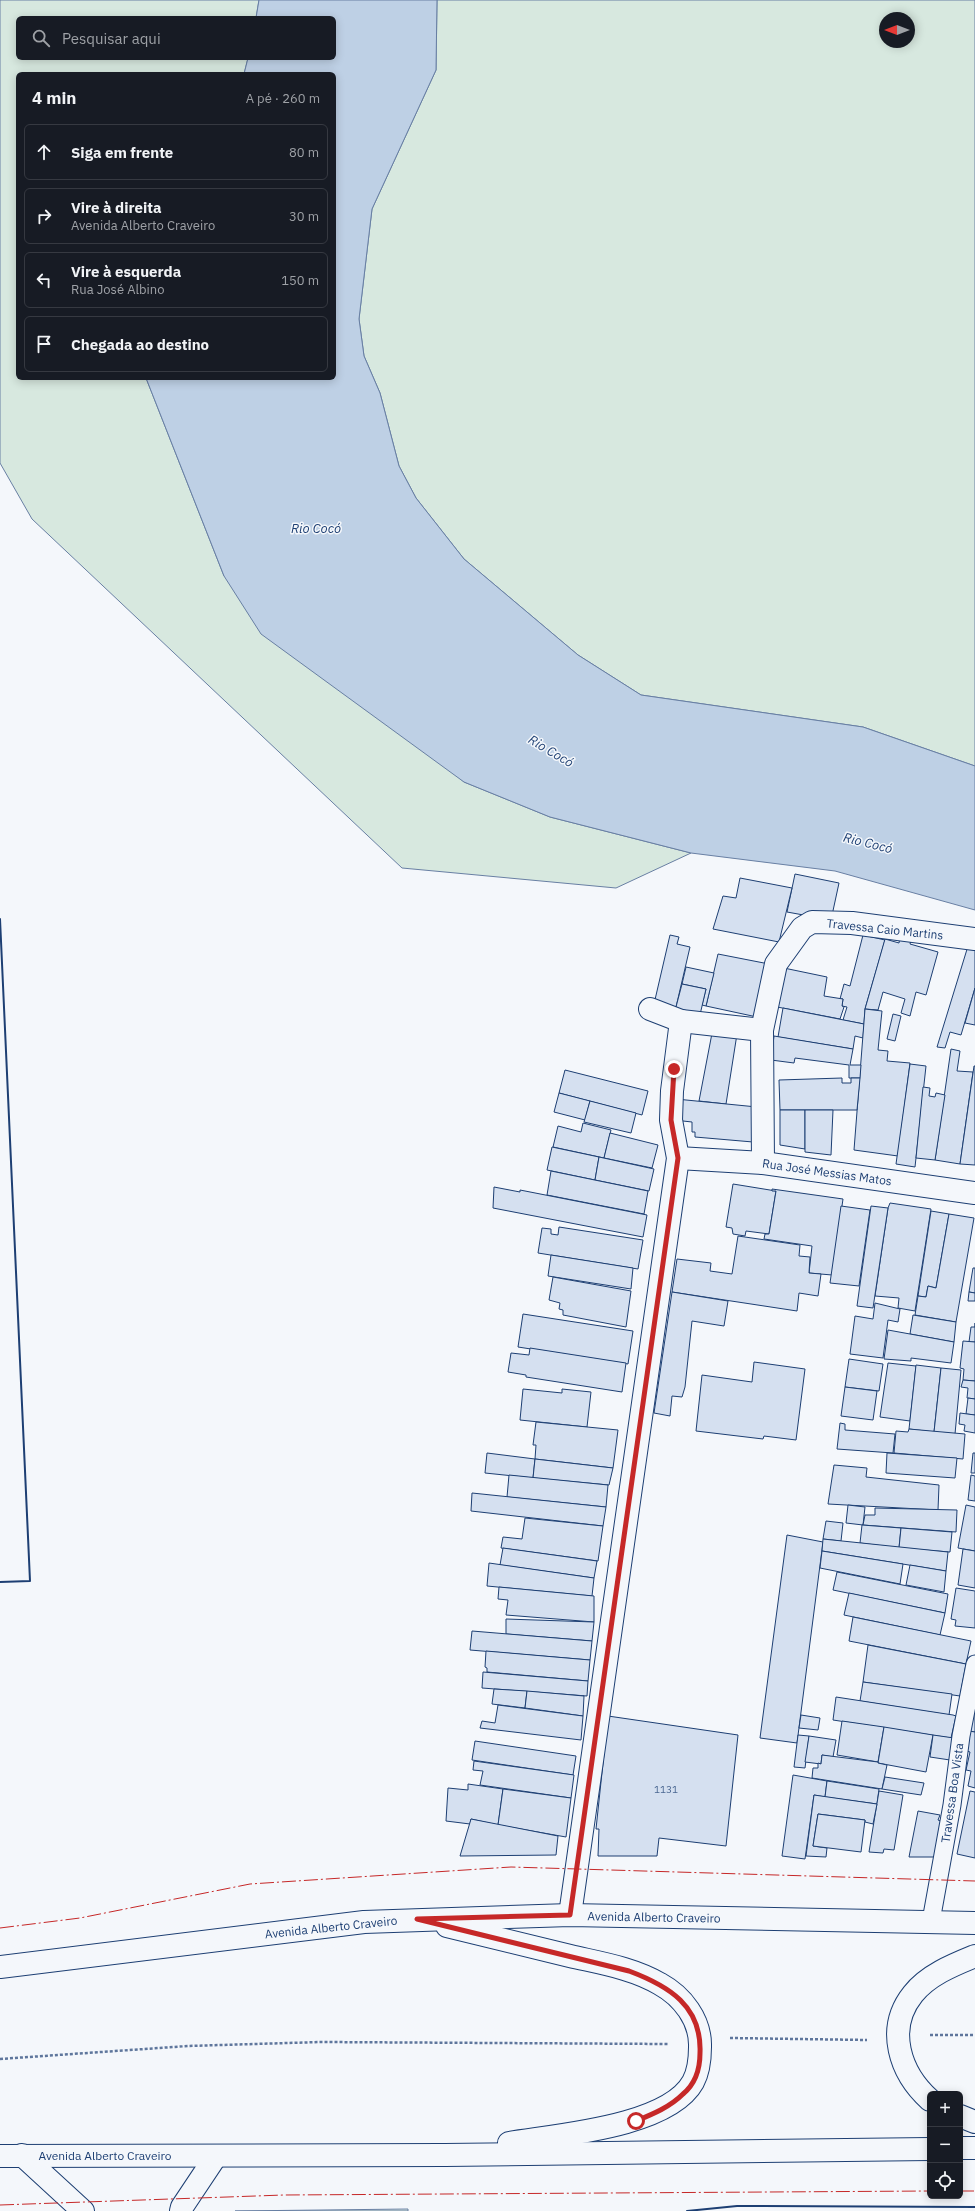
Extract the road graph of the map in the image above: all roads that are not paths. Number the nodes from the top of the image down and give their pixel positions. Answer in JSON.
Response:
{"nodes":[{"id":1,"x":975,"y":939,"type":"edge"},
{"id":2,"x":650,"y":1009,"type":"dead end"},
{"id":3,"x":681,"y":1021,"type":"junction"},
{"id":4,"x":762,"y":1030,"type":"junction"},
{"id":5,"x":678,"y":1158,"type":"junction"},
{"id":6,"x":763,"y":1163,"type":"junction"},
{"id":7,"x":975,"y":1193,"type":"edge"},
{"id":8,"x":975,"y":1664,"type":"edge"},
{"id":9,"x":570,"y":1915,"type":"junction"},
{"id":10,"x":417,"y":1919,"type":"junction"},
{"id":11,"x":931,"y":1921,"type":"junction"},
{"id":12,"x":975,"y":1923,"type":"edge"},
{"id":13,"x":975,"y":1956,"type":"edge"},
{"id":14,"x":0,"y":1967,"type":"edge"},
{"id":15,"x":927,"y":2097,"type":"edge"},
{"id":16,"x":963,"y":2117,"type":"edge"},
{"id":17,"x":975,"y":2122,"type":"edge"},
{"id":18,"x":927,"y":2148,"type":"edge"},
{"id":19,"x":963,"y":2148,"type":"edge"},
{"id":20,"x":975,"y":2148,"type":"edge"},
{"id":21,"x":22,"y":2155,"type":"junction"},
{"id":22,"x":445,"y":2155,"type":"junction"},
{"id":23,"x":0,"y":2156,"type":"edge"},
{"id":24,"x":216,"y":2156,"type":"junction"},
{"id":25,"x":83,"y":2211,"type":"edge"},
{"id":26,"x":181,"y":2211,"type":"edge"}],
"edges":[{"from":1,"to":4,"type":"main road","name":"Travessa Caio Martins"},
{"from":2,"to":3,"type":"main road"},
{"from":3,"to":4,"type":"main road"},
{"from":3,"to":5,"type":"main road"},
{"from":4,"to":6,"type":"main road","name":"Travessa Caio Martins"},
{"from":5,"to":6,"type":"main road","name":"Rua José Messias Matos"},
{"from":5,"to":9,"type":"main road"},
{"from":6,"to":7,"type":"main road","name":"Rua José Messias Matos"},
{"from":8,"to":11,"type":"lane","name":"Travessa Boa Vista"},
{"from":9,"to":10,"type":"main road","name":"Avenida Alberto Craveiro"},
{"from":9,"to":11,"type":"main road","name":"Avenida Alberto Craveiro"},
{"from":10,"to":14,"type":"main road","name":"Avenida Alberto Craveiro"},
{"from":10,"to":22,"type":"main road"},
{"from":11,"to":12,"type":"main road","name":"Avenida Alberto Craveiro"},
{"from":13,"to":15,"type":"main road"},
{"from":16,"to":17,"type":"main road"},
{"from":18,"to":22,"type":"main road","name":"Avenida Alberto Craveiro"},
{"from":19,"to":20,"type":"main road"},
{"from":21,"to":23,"type":"main road","name":"Avenida Alberto Craveiro"},
{"from":21,"to":24,"type":"main road","name":"Avenida Alberto Craveiro"},
{"from":21,"to":25,"type":"main road"},
{"from":22,"to":24,"type":"main road","name":"Avenida Alberto Craveiro"},
{"from":24,"to":26,"type":"main road"}]}
